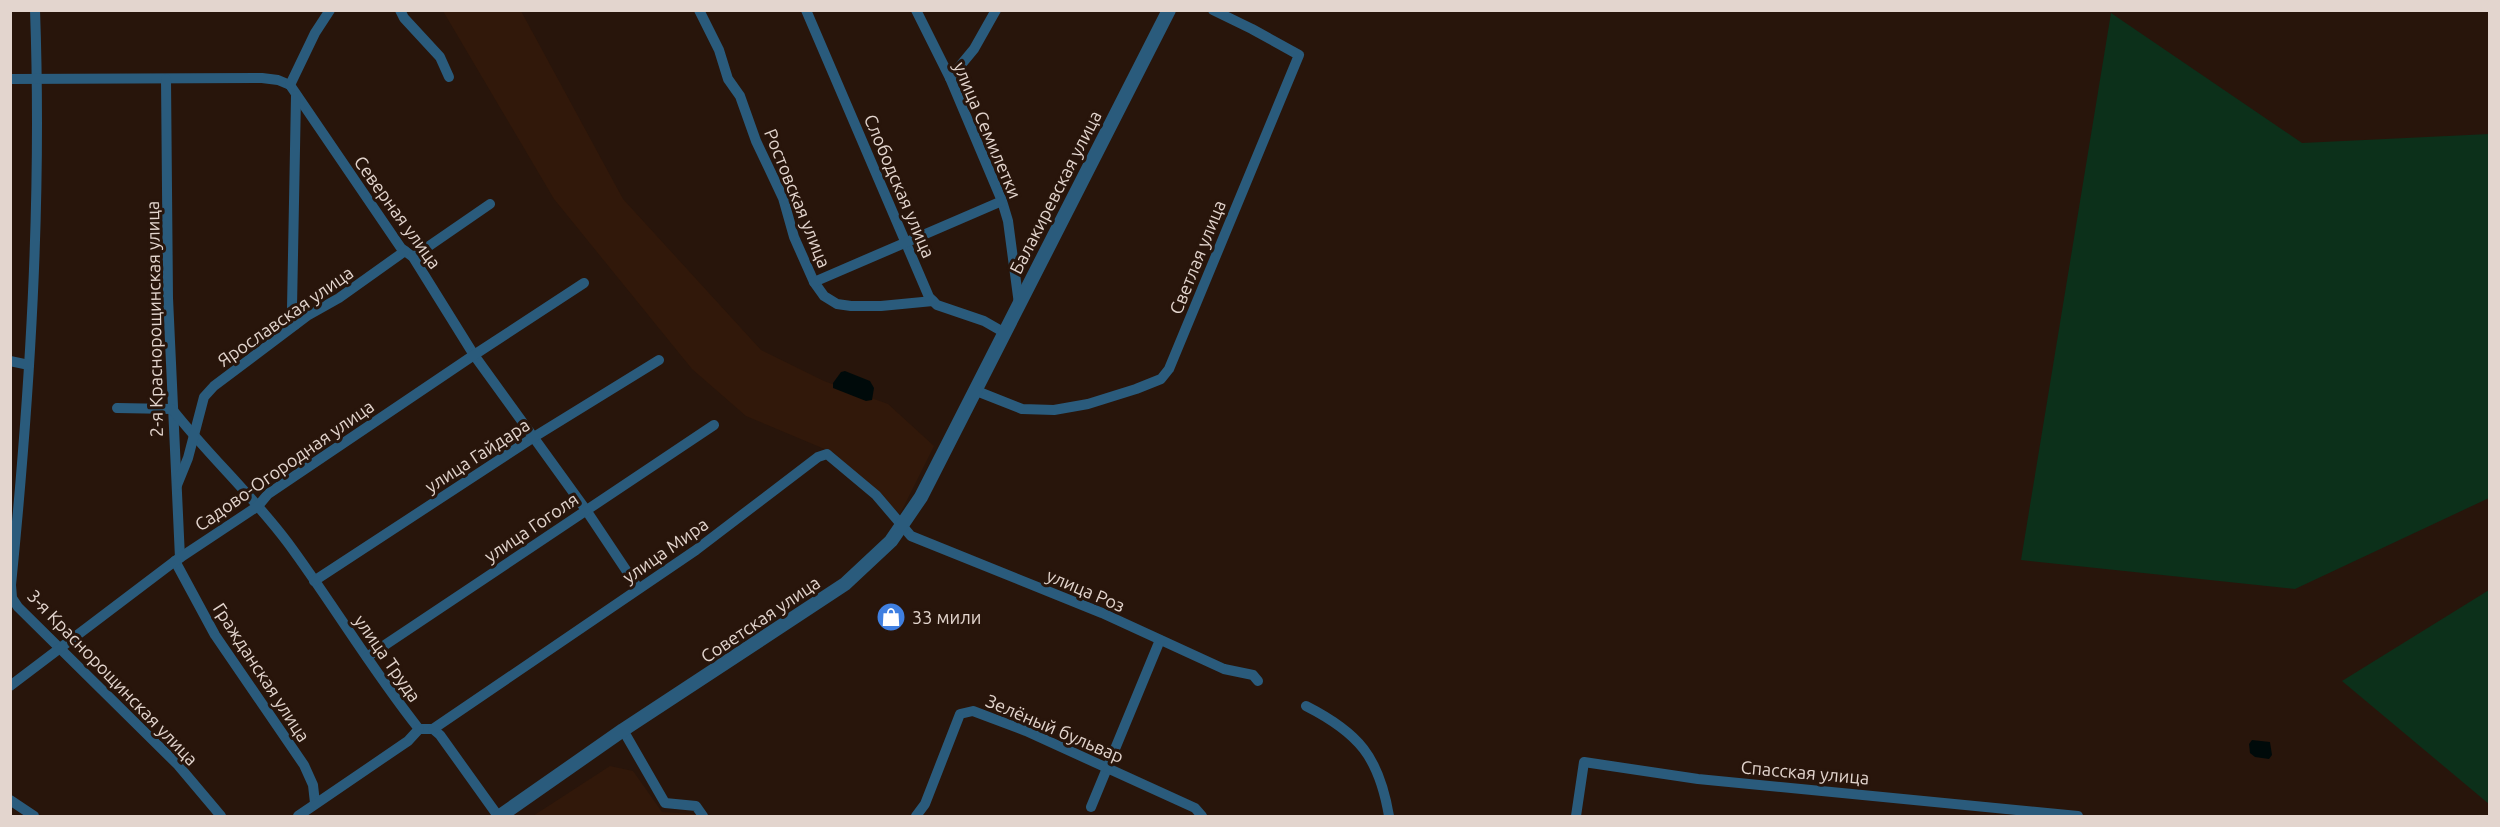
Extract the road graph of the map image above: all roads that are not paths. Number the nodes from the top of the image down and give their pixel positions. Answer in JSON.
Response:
{"nodes":[{"id":1,"x":35,"y":10,"type":"edge"},
{"id":2,"x":330,"y":10,"type":"edge"},
{"id":3,"x":400,"y":10,"type":"edge"},
{"id":4,"x":699,"y":10,"type":"edge"},
{"id":5,"x":806,"y":10,"type":"edge"},
{"id":6,"x":916,"y":10,"type":"edge"},
{"id":7,"x":996,"y":10,"type":"edge"},
{"id":8,"x":1169,"y":10,"type":"edge"},
{"id":9,"x":1213,"y":10,"type":"edge"},
{"id":10,"x":449,"y":77,"type":"dead end"},
{"id":11,"x":950,"y":78,"type":"junction"},
{"id":12,"x":10,"y":79,"type":"edge"},
{"id":13,"x":37,"y":79,"type":"junction"},
{"id":14,"x":166,"y":79,"type":"junction"},
{"id":15,"x":290,"y":85,"type":"junction"},
{"id":16,"x":296,"y":96,"type":"junction"},
{"id":17,"x":1002,"y":201,"type":"junction"},
{"id":18,"x":490,"y":204,"type":"dead end"},
{"id":19,"x":907,"y":242,"type":"junction"},
{"id":20,"x":409,"y":254,"type":"junction"},
{"id":21,"x":814,"y":282,"type":"junction"},
{"id":22,"x":584,"y":283,"type":"dead end"},
{"id":23,"x":933,"y":301,"type":"junction"},
{"id":24,"x":1019,"y":304,"type":"junction"},
{"id":25,"x":295,"y":325,"type":"junction"},
{"id":26,"x":1005,"y":333,"type":"junction"},
{"id":27,"x":474,"y":355,"type":"junction"},
{"id":28,"x":659,"y":360,"type":"dead end"},
{"id":29,"x":10,"y":361,"type":"edge"},
{"id":30,"x":29,"y":364,"type":"junction"},
{"id":31,"x":974,"y":390,"type":"junction"},
{"id":32,"x":117,"y":408,"type":"dead end"},
{"id":33,"x":172,"y":409,"type":"junction"},
{"id":34,"x":714,"y":425,"type":"dead end"},
{"id":35,"x":194,"y":437,"type":"junction"},
{"id":36,"x":534,"y":437,"type":"junction"},
{"id":37,"x":175,"y":488,"type":"junction"},
{"id":38,"x":258,"y":506,"type":"junction"},
{"id":39,"x":586,"y":510,"type":"junction"},
{"id":40,"x":902,"y":526,"type":"junction"},
{"id":41,"x":177,"y":560,"type":"junction"},
{"id":42,"x":314,"y":581,"type":"junction"},
{"id":43,"x":638,"y":588,"type":"junction"},
{"id":44,"x":1160,"y":640,"type":"junction"},
{"id":45,"x":60,"y":649,"type":"junction"},
{"id":46,"x":367,"y":657,"type":"junction"},
{"id":47,"x":1258,"y":681,"type":"dead end"},
{"id":48,"x":10,"y":686,"type":"edge"},
{"id":49,"x":1306,"y":706,"type":"dead end"},
{"id":50,"x":419,"y":729,"type":"junction"},
{"id":51,"x":433,"y":729,"type":"junction"},
{"id":52,"x":623,"y":730,"type":"junction"},
{"id":53,"x":1108,"y":769,"type":"junction"},
{"id":54,"x":10,"y":800,"type":"edge"},
{"id":55,"x":315,"y":803,"type":"junction"},
{"id":56,"x":1091,"y":807,"type":"dead end"},
{"id":57,"x":34,"y":816,"type":"edge"},
{"id":58,"x":221,"y":816,"type":"edge"},
{"id":59,"x":298,"y":816,"type":"edge"},
{"id":60,"x":499,"y":816,"type":"edge"},
{"id":61,"x":703,"y":816,"type":"edge"},
{"id":62,"x":916,"y":816,"type":"edge"},
{"id":63,"x":1202,"y":816,"type":"edge"},
{"id":64,"x":1389,"y":816,"type":"edge"},
{"id":65,"x":1576,"y":816,"type":"edge"},
{"id":66,"x":2078,"y":816,"type":"edge"}],
"edges":[{"from":1,"to":13,"type":"street","name":"3-я Краснорощинская улица"},
{"from":2,"to":15,"type":"street"},
{"from":3,"to":10,"type":"street"},
{"from":4,"to":21,"type":"street","name":"Ростовская улица"},
{"from":5,"to":19,"type":"street","name":"Слободская улица"},
{"from":6,"to":11,"type":"street","name":"улица Семилетки"},
{"from":7,"to":11,"type":"street"},
{"from":8,"to":24,"type":"street","name":"Балакиревская улица"},
{"from":9,"to":31,"type":"street","name":"Светлая улица"},
{"from":11,"to":17,"type":"street","name":"улица Семилетки"},
{"from":12,"to":13,"type":"street"},
{"from":13,"to":14,"type":"street"},
{"from":13,"to":30,"type":"street","name":"3-я Краснорощинская улица"},
{"from":14,"to":15,"type":"street"},
{"from":14,"to":33,"type":"street","name":"2-я Краснорощинская улица"},
{"from":15,"to":16,"type":"street","name":"Северная улица"},
{"from":16,"to":20,"type":"street","name":"Северная улица"},
{"from":16,"to":25,"type":"street"},
{"from":17,"to":19,"type":"street"},
{"from":17,"to":24,"type":"street","name":"улица Семилетки"},
{"from":18,"to":20,"type":"street","name":"Ярославская улица"},
{"from":19,"to":21,"type":"street"},
{"from":19,"to":23,"type":"street","name":"Слободская улица"},
{"from":20,"to":25,"type":"street","name":"Ярославская улица"},
{"from":20,"to":27,"type":"street","name":"Северная улица"},
{"from":21,"to":23,"type":"street","name":"Ростовская улица"},
{"from":22,"to":27,"type":"street","name":"Садово-Огородная улица"},
{"from":23,"to":26,"type":"street"},
{"from":24,"to":26,"type":"street","name":"Балакиревская улица"},
{"from":25,"to":35,"type":"street","name":"Ярославская улица"},
{"from":26,"to":31,"type":"street","name":"Балакиревская улица"},
{"from":27,"to":36,"type":"street","name":"Северная улица"},
{"from":27,"to":38,"type":"street","name":"Садово-Огородная улица"},
{"from":28,"to":36,"type":"street","name":"улица Гайдара"},
{"from":29,"to":30,"type":"street"},
{"from":30,"to":45,"type":"street","name":"3-я Краснорощинская улица"},
{"from":31,"to":40,"type":"street","name":"Советская улица"},
{"from":32,"to":33,"type":"street"},
{"from":33,"to":35,"type":"street","name":"улица Труда"},
{"from":33,"to":37,"type":"street","name":"2-я Краснорощинская улица"},
{"from":34,"to":39,"type":"street","name":"улица Гоголя"},
{"from":35,"to":37,"type":"street","name":"Ярославская улица"},
{"from":35,"to":38,"type":"street","name":"улица Труда"},
{"from":36,"to":39,"type":"street","name":"Северная улица"},
{"from":36,"to":42,"type":"street","name":"улица Гайдара"},
{"from":37,"to":41,"type":"street","name":"2-я Краснорощинская улица"},
{"from":38,"to":41,"type":"street","name":"Садово-Огородная улица"},
{"from":38,"to":42,"type":"street","name":"улица Труда"},
{"from":39,"to":43,"type":"street","name":"Северная улица"},
{"from":39,"to":46,"type":"street","name":"улица Гоголя"},
{"from":40,"to":43,"type":"street","name":"улица Мира"},
{"from":40,"to":44,"type":"street","name":"улица Роз"},
{"from":40,"to":52,"type":"street","name":"Советская улица"},
{"from":41,"to":45,"type":"street","name":"Садово-Огородная улица"},
{"from":41,"to":55,"type":"street","name":"Гражданская улица"},
{"from":42,"to":46,"type":"street","name":"улица Труда"},
{"from":43,"to":51,"type":"street","name":"улица Мира"},
{"from":44,"to":47,"type":"street","name":"улица Роз"},
{"from":44,"to":53,"type":"street"},
{"from":45,"to":48,"type":"street","name":"Садово-Огородная улица"},
{"from":45,"to":58,"type":"street","name":"3-я Краснорощинская улица"},
{"from":46,"to":50,"type":"street","name":"улица Труда"},
{"from":49,"to":64,"type":"street"},
{"from":50,"to":51,"type":"street","name":"улица Труда"},
{"from":50,"to":55,"type":"street"},
{"from":51,"to":60,"type":"street"},
{"from":52,"to":60,"type":"street","name":"Советская улица"},
{"from":52,"to":61,"type":"street"},
{"from":53,"to":56,"type":"street"},
{"from":53,"to":62,"type":"street","name":"Зелёный бульвар"},
{"from":53,"to":63,"type":"street","name":"Зелёный бульвар"},
{"from":54,"to":57,"type":"street"},
{"from":55,"to":59,"type":"street"},
{"from":65,"to":66,"type":"street","name":"Спасская улица"}]}
